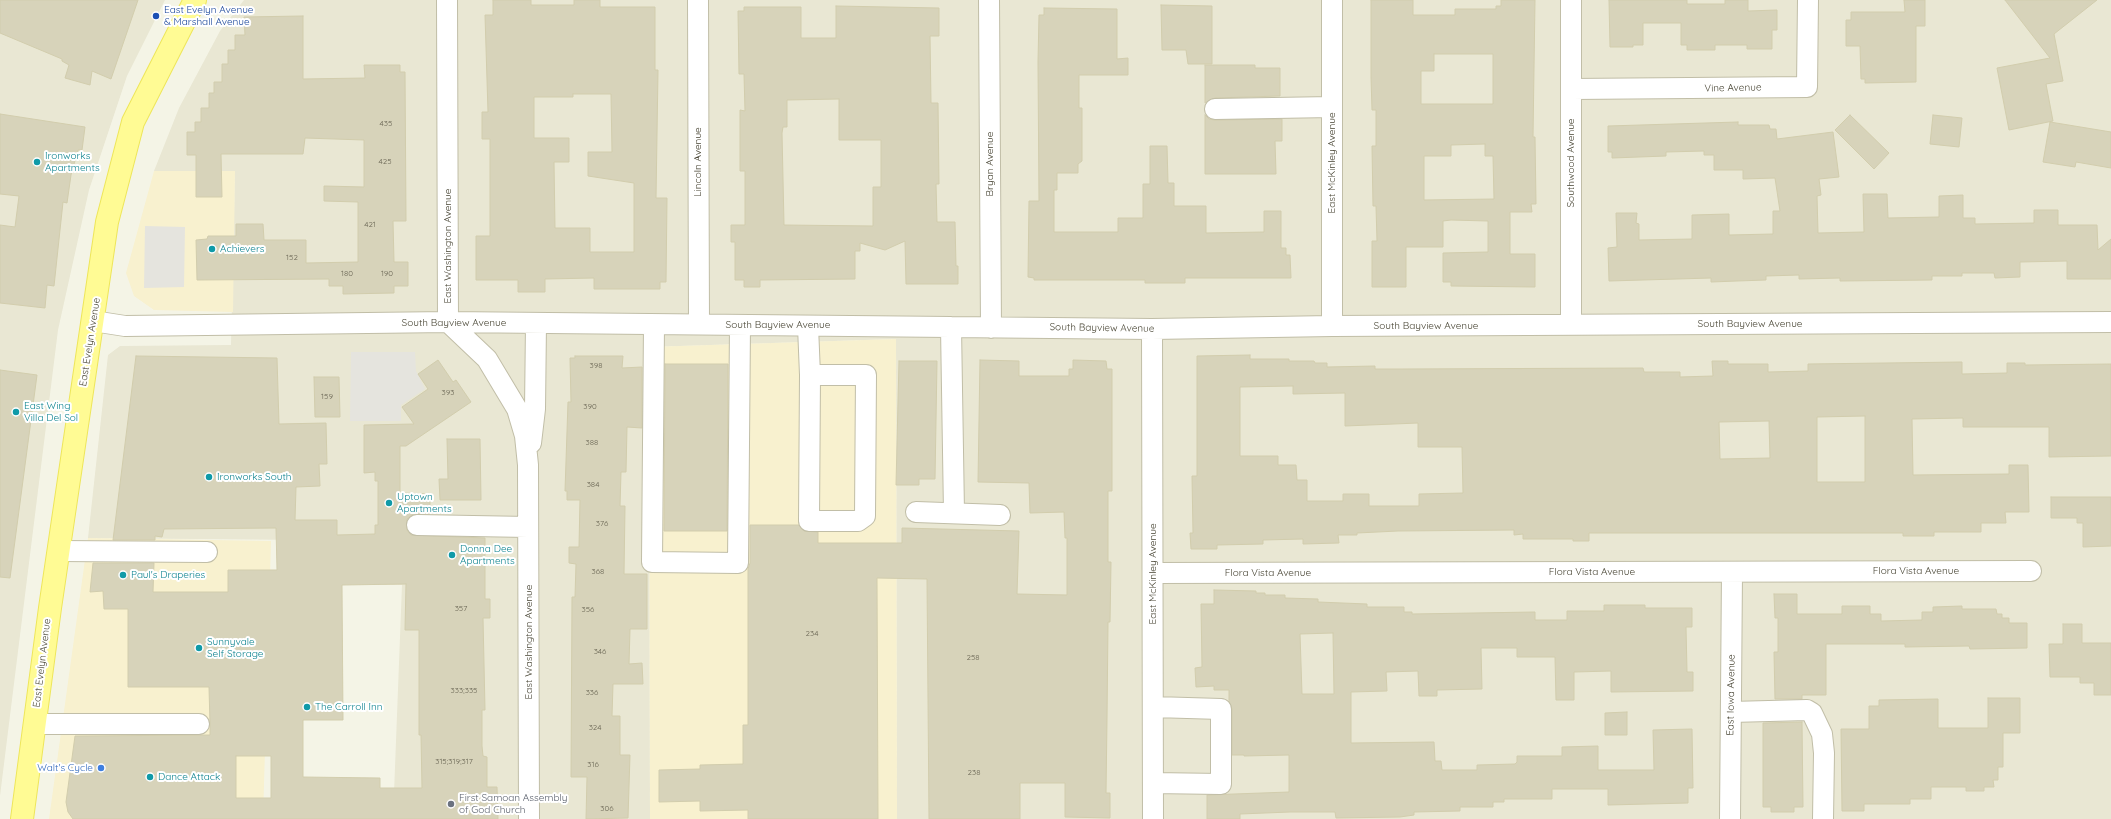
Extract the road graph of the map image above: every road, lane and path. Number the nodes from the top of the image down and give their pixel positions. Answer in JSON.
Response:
{"nodes":[{"id":1,"x":195,"y":0,"type":"edge"},
{"id":2,"x":447,"y":0,"type":"edge"},
{"id":3,"x":698,"y":0,"type":"edge"},
{"id":4,"x":989,"y":0,"type":"edge"},
{"id":5,"x":1332,"y":0,"type":"edge"},
{"id":6,"x":1572,"y":0,"type":"edge"},
{"id":7,"x":1808,"y":0,"type":"edge"},
{"id":8,"x":1572,"y":89,"type":"junction"},
{"id":9,"x":1332,"y":107,"type":"junction"},
{"id":10,"x":1215,"y":109,"type":"dead end"},
{"id":11,"x":93,"y":322,"type":"junction"},
{"id":12,"x":448,"y":322,"type":"junction"},
{"id":13,"x":2111,"y":322,"type":"edge"},
{"id":14,"x":536,"y":324,"type":"junction"},
{"id":15,"x":699,"y":324,"type":"junction"},
{"id":16,"x":654,"y":325,"type":"junction"},
{"id":17,"x":740,"y":325,"type":"junction"},
{"id":18,"x":1571,"y":325,"type":"junction"},
{"id":19,"x":808,"y":326,"type":"junction"},
{"id":20,"x":1332,"y":326,"type":"junction"},
{"id":21,"x":951,"y":327,"type":"junction"},
{"id":22,"x":991,"y":328,"type":"junction"},
{"id":23,"x":1152,"y":329,"type":"junction"},
{"id":24,"x":810,"y":375,"type":"junction"},
{"id":25,"x":528,"y":465,"type":"junction"},
{"id":26,"x":916,"y":512,"type":"dead end"},
{"id":27,"x":954,"y":513,"type":"junction"},
{"id":28,"x":1000,"y":515,"type":"dead end"},
{"id":29,"x":417,"y":525,"type":"dead end"},
{"id":30,"x":528,"y":527,"type":"junction"},
{"id":31,"x":58,"y":551,"type":"junction"},
{"id":32,"x":208,"y":552,"type":"dead end"},
{"id":33,"x":2031,"y":571,"type":"dead end"},
{"id":34,"x":1732,"y":572,"type":"junction"},
{"id":35,"x":1154,"y":573,"type":"junction"},
{"id":36,"x":1154,"y":707,"type":"junction"},
{"id":37,"x":1731,"y":712,"type":"junction"},
{"id":38,"x":34,"y":724,"type":"junction"},
{"id":39,"x":199,"y":724,"type":"dead end"},
{"id":40,"x":1153,"y":783,"type":"junction"},
{"id":41,"x":22,"y":819,"type":"edge"},
{"id":42,"x":529,"y":819,"type":"edge"},
{"id":43,"x":1153,"y":819,"type":"edge"},
{"id":44,"x":1730,"y":819,"type":"edge"},
{"id":45,"x":1823,"y":819,"type":"edge"}],
"edges":[{"from":1,"to":11,"type":"main road","name":"East Evelyn Avenue"},
{"from":2,"to":12,"type":"street","name":"East Washington Avenue"},
{"from":3,"to":15,"type":"street","name":"Lincoln Avenue"},
{"from":4,"to":22,"type":"street","name":"Bryan Avenue"},
{"from":5,"to":9,"type":"street","name":"East McKinley Avenue"},
{"from":6,"to":8,"type":"street","name":"Southwood Avenue"},
{"from":7,"to":8,"type":"street","name":"Vine Avenue"},
{"from":8,"to":18,"type":"street","name":"Southwood Avenue"},
{"from":9,"to":10,"type":"street"},
{"from":9,"to":20,"type":"street","name":"East McKinley Avenue"},
{"from":11,"to":12,"type":"street","name":"South Bayview Avenue"},
{"from":11,"to":31,"type":"main road","name":"East Evelyn Avenue"},
{"from":12,"to":14,"type":"street","name":"South Bayview Avenue"},
{"from":12,"to":25,"type":"street","name":"East Washington Avenue"},
{"from":13,"to":18,"type":"street","name":"South Bayview Avenue"},
{"from":14,"to":16,"type":"street","name":"South Bayview Avenue"},
{"from":14,"to":25,"type":"street","name":"East Washington Avenue"},
{"from":15,"to":16,"type":"street","name":"South Bayview Avenue"},
{"from":15,"to":17,"type":"street","name":"South Bayview Avenue"},
{"from":16,"to":17,"type":"street"},
{"from":17,"to":19,"type":"street","name":"South Bayview Avenue"},
{"from":18,"to":20,"type":"street","name":"South Bayview Avenue"},
{"from":19,"to":21,"type":"street","name":"South Bayview Avenue"},
{"from":19,"to":24,"type":"street"},
{"from":20,"to":23,"type":"street","name":"South Bayview Avenue"},
{"from":21,"to":22,"type":"street","name":"South Bayview Avenue"},
{"from":21,"to":27,"type":"street"},
{"from":22,"to":23,"type":"street","name":"South Bayview Avenue"},
{"from":23,"to":35,"type":"street","name":"East McKinley Avenue"},
{"from":24,"to":24,"type":"street"},
{"from":25,"to":30,"type":"street","name":"East Washington Avenue"},
{"from":26,"to":27,"type":"street"},
{"from":27,"to":28,"type":"street"},
{"from":29,"to":30,"type":"street"},
{"from":30,"to":42,"type":"street","name":"East Washington Avenue"},
{"from":31,"to":32,"type":"street"},
{"from":31,"to":38,"type":"main road","name":"East Evelyn Avenue"},
{"from":33,"to":34,"type":"street","name":"Flora Vista Avenue"},
{"from":34,"to":35,"type":"street","name":"Flora Vista Avenue"},
{"from":34,"to":37,"type":"street","name":"East Iowa Avenue"},
{"from":35,"to":36,"type":"street","name":"East McKinley Avenue"},
{"from":36,"to":40,"type":"street","name":"East McKinley Avenue"},
{"from":36,"to":40,"type":"street"},
{"from":37,"to":44,"type":"street","name":"East Iowa Avenue"},
{"from":37,"to":45,"type":"street"},
{"from":38,"to":39,"type":"street"},
{"from":38,"to":41,"type":"main road","name":"East Evelyn Avenue"},
{"from":40,"to":43,"type":"street","name":"East McKinley Avenue"}]}
